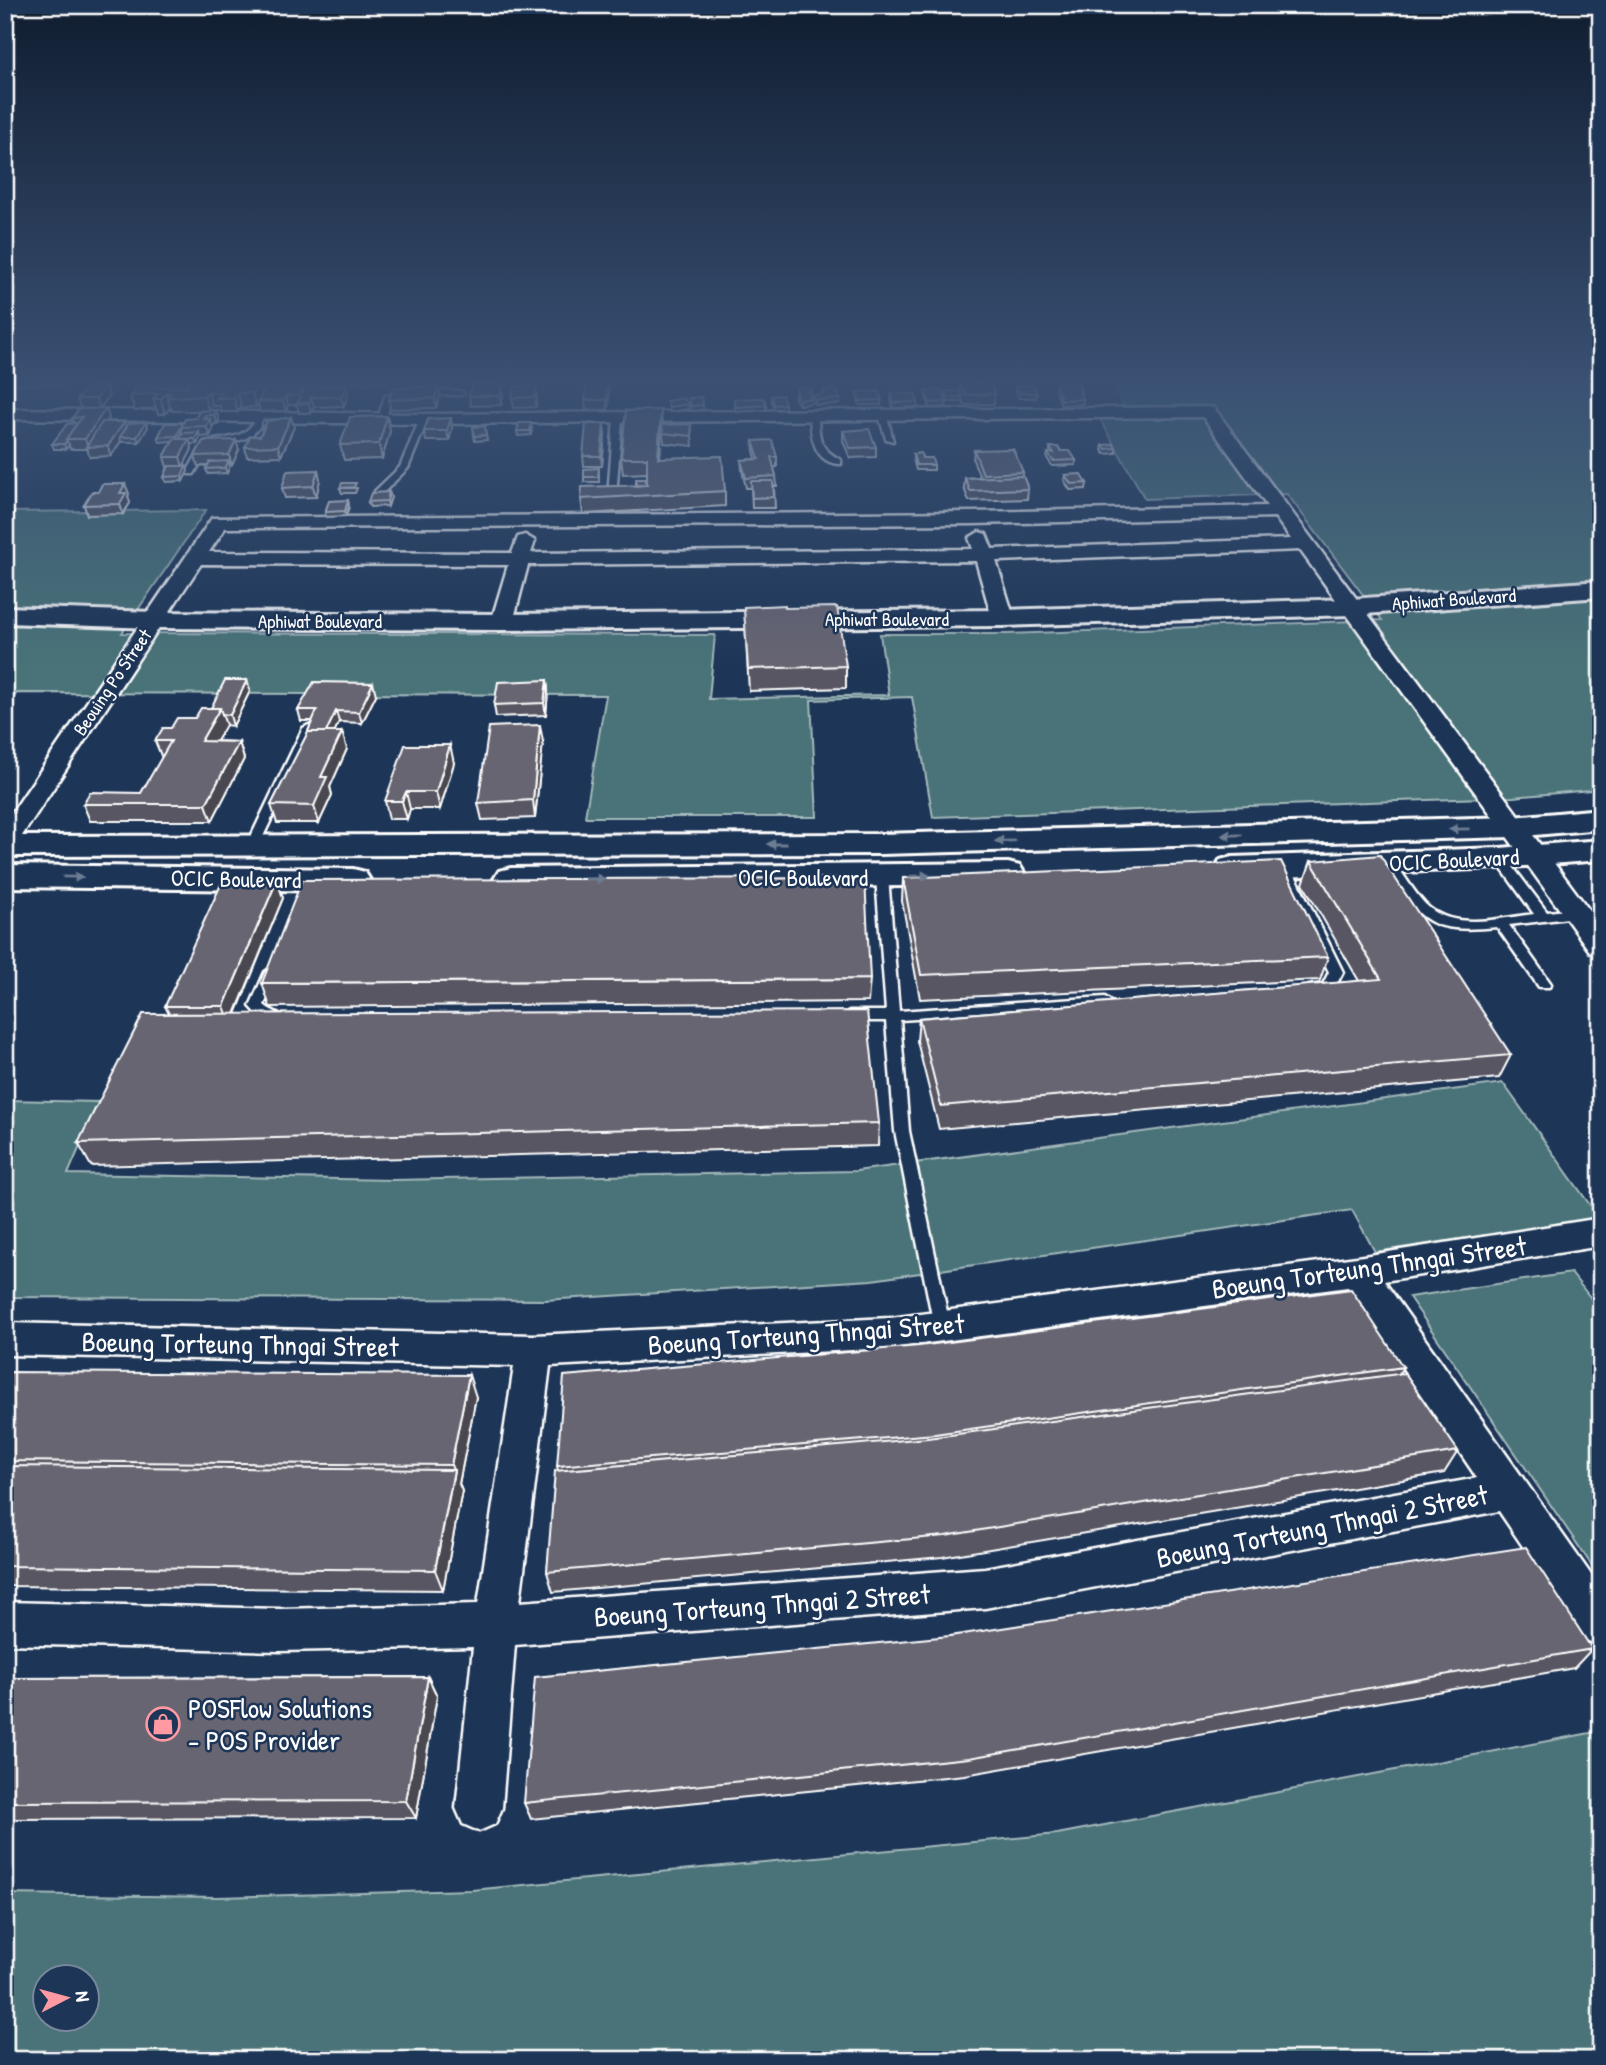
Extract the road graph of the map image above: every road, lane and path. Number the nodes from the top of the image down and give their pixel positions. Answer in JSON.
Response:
{"nodes":[{"id":1,"x":393,"y":478,"type":"edge"},
{"id":2,"x":613,"y":478,"type":"edge"},
{"id":3,"x":1257,"y":478,"type":"edge"},
{"id":4,"x":377,"y":493,"type":"edge"},
{"id":5,"x":612,"y":496,"type":"edge"},
{"id":6,"x":1281,"y":511,"type":"junction"},
{"id":7,"x":973,"y":518,"type":"junction"},
{"id":8,"x":531,"y":522,"type":"junction"},
{"id":9,"x":1305,"y":544,"type":"junction"},
{"id":10,"x":984,"y":555,"type":"junction"},
{"id":11,"x":195,"y":558,"type":"junction"},
{"id":12,"x":520,"y":559,"type":"junction"},
{"id":13,"x":1601,"y":589,"type":"edge"},
{"id":14,"x":1351,"y":607,"type":"junction"},
{"id":15,"x":5,"y":615,"type":"edge"},
{"id":16,"x":1003,"y":618,"type":"junction"},
{"id":17,"x":154,"y":620,"type":"junction"},
{"id":18,"x":502,"y":622,"type":"junction"},
{"id":19,"x":309,"y":728,"type":"edge"},
{"id":20,"x":1601,"y":819,"type":"edge"},
{"id":21,"x":1513,"y":827,"type":"junction"},
{"id":22,"x":5,"y":844,"type":"edge"},
{"id":23,"x":252,"y":847,"type":"junction"},
{"id":24,"x":1601,"y":850,"type":"edge"},
{"id":25,"x":1535,"y":856,"type":"junction"},
{"id":26,"x":1500,"y":858,"type":"junction"},
{"id":27,"x":1389,"y":863,"type":"junction"},
{"id":28,"x":1285,"y":867,"type":"junction"},
{"id":29,"x":1202,"y":869,"type":"edge"},
{"id":30,"x":1035,"y":873,"type":"edge"},
{"id":31,"x":5,"y":876,"type":"edge"},
{"id":32,"x":882,"y":877,"type":"junction"},
{"id":33,"x":477,"y":879,"type":"edge"},
{"id":34,"x":379,"y":880,"type":"edge"},
{"id":35,"x":1577,"y":913,"type":"junction"},
{"id":36,"x":1544,"y":918,"type":"junction"},
{"id":37,"x":1500,"y":922,"type":"junction"},
{"id":38,"x":1601,"y":946,"type":"edge"},
{"id":39,"x":278,"y":956,"type":"edge"},
{"id":40,"x":1544,"y":984,"type":"dead end"},
{"id":41,"x":1301,"y":990,"type":"edge"},
{"id":42,"x":1124,"y":1001,"type":"edge"},
{"id":43,"x":837,"y":1016,"type":"edge"},
{"id":44,"x":893,"y":1016,"type":"junction"},
{"id":45,"x":293,"y":1020,"type":"edge"},
{"id":46,"x":1601,"y":1232,"type":"edge"},
{"id":47,"x":1357,"y":1271,"type":"junction"},
{"id":48,"x":942,"y":1326,"type":"junction"},
{"id":49,"x":5,"y":1339,"type":"edge"},
{"id":50,"x":534,"y":1351,"type":"junction"},
{"id":51,"x":1509,"y":1491,"type":"junction"},
{"id":52,"x":5,"y":1623,"type":"edge"},
{"id":53,"x":496,"y":1625,"type":"junction"},
{"id":54,"x":1601,"y":1625,"type":"edge"},
{"id":55,"x":479,"y":1808,"type":"dead end"}],
"edges":[{"from":1,"to":4,"type":"lane"},
{"from":2,"to":5,"type":"lane"},
{"from":3,"to":6,"type":"street"},
{"from":6,"to":7,"type":"street"},
{"from":6,"to":9,"type":"street"},
{"from":7,"to":8,"type":"street"},
{"from":7,"to":10,"type":"street"},
{"from":8,"to":11,"type":"street","name":"Beouing Po Street"},
{"from":8,"to":12,"type":"street"},
{"from":9,"to":10,"type":"street"},
{"from":9,"to":14,"type":"street"},
{"from":10,"to":12,"type":"street"},
{"from":10,"to":16,"type":"street"},
{"from":11,"to":12,"type":"street"},
{"from":11,"to":17,"type":"street","name":"Beouing Po Street"},
{"from":12,"to":18,"type":"street"},
{"from":13,"to":14,"type":"street","name":"Aphiwat Boulevard"},
{"from":14,"to":16,"type":"street","name":"Aphiwat Boulevard"},
{"from":14,"to":21,"type":"street"},
{"from":15,"to":17,"type":"street","name":"Aphiwat Boulevard"},
{"from":16,"to":18,"type":"street","name":"Aphiwat Boulevard"},
{"from":17,"to":18,"type":"street","name":"Aphiwat Boulevard"},
{"from":17,"to":22,"type":"street","name":"Beouing Po Street"},
{"from":19,"to":23,"type":"lane"},
{"from":20,"to":21,"type":"street","name":"OCIC Boulevard"},
{"from":21,"to":23,"type":"street","name":"OCIC Boulevard","one_way":true},
{"from":21,"to":25,"type":"street"},
{"from":22,"to":23,"type":"street","name":"OCIC Boulevard"},
{"from":24,"to":25,"type":"street","name":"OCIC Boulevard"},
{"from":25,"to":26,"type":"street","name":"OCIC Boulevard"},
{"from":25,"to":35,"type":"street"},
{"from":26,"to":27,"type":"street","name":"OCIC Boulevard"},
{"from":26,"to":36,"type":"lane"},
{"from":27,"to":28,"type":"street","name":"OCIC Boulevard"},
{"from":27,"to":37,"type":"lane"},
{"from":28,"to":29,"type":"street","name":"OCIC Boulevard"},
{"from":28,"to":41,"type":"lane"},
{"from":32,"to":30,"type":"street","name":"OCIC Boulevard","one_way":true},
{"from":31,"to":34,"type":"street","name":"OCIC Boulevard","one_way":true},
{"from":33,"to":32,"type":"street","name":"OCIC Boulevard","one_way":true},
{"from":32,"to":44,"type":"lane"},
{"from":35,"to":36,"type":"lane"},
{"from":35,"to":38,"type":"street"},
{"from":36,"to":37,"type":"lane"},
{"from":37,"to":40,"type":"lane"},
{"from":39,"to":45,"type":"lane"},
{"from":42,"to":44,"type":"lane"},
{"from":43,"to":44,"type":"lane"},
{"from":44,"to":48,"type":"lane"},
{"from":46,"to":47,"type":"street","name":"Boeung Torteung Thngai Street"},
{"from":47,"to":48,"type":"street","name":"Boeung Torteung Thngai Street"},
{"from":47,"to":51,"type":"street"},
{"from":48,"to":50,"type":"street","name":"Boeung Torteung Thngai Street"},
{"from":49,"to":50,"type":"street","name":"Boeung Torteung Thngai Street"},
{"from":50,"to":53,"type":"street"},
{"from":51,"to":53,"type":"street","name":"Boeung Torteung Thngai 2 Street"},
{"from":51,"to":54,"type":"street"},
{"from":52,"to":53,"type":"street","name":"Boeung Torteung Thngai 2 Street"},
{"from":53,"to":55,"type":"street"}]}
